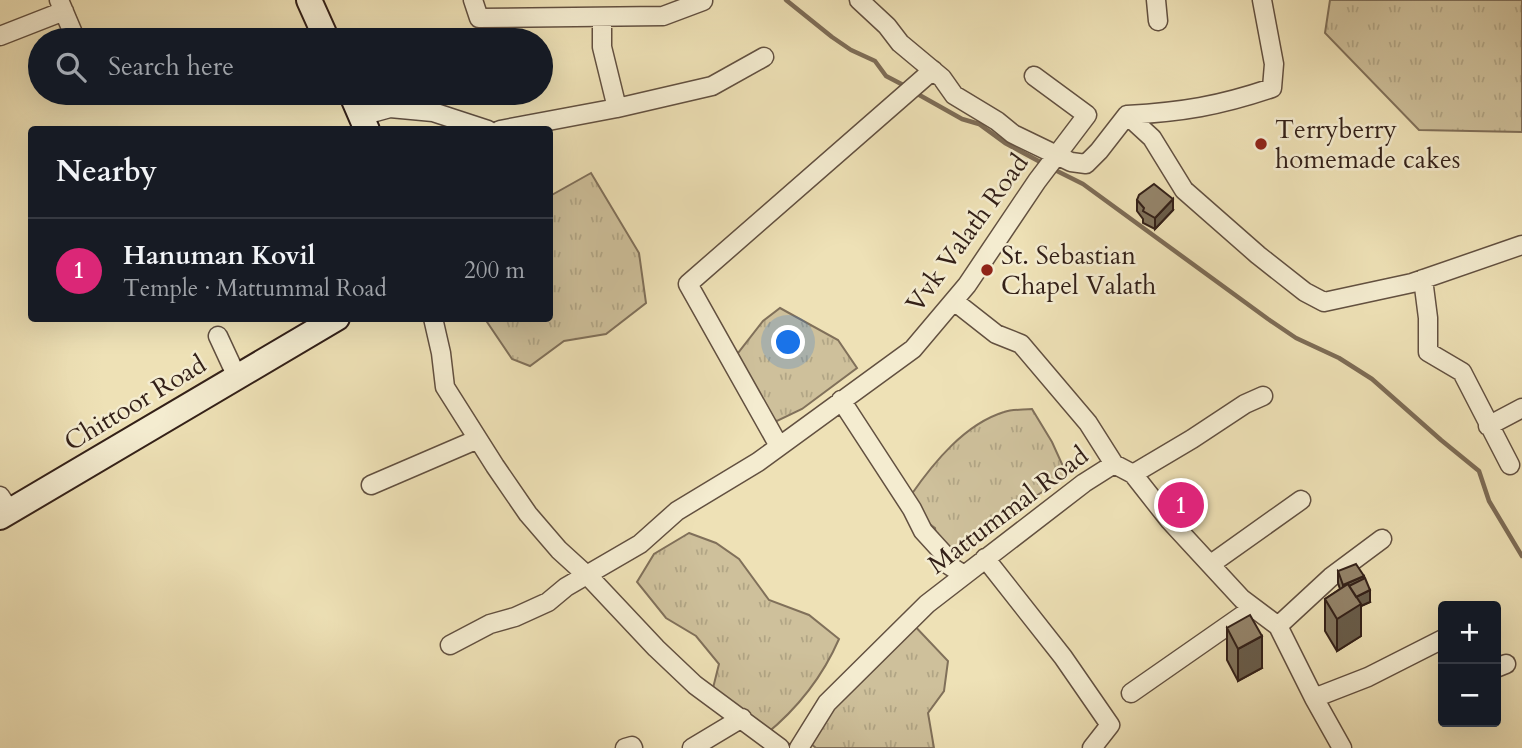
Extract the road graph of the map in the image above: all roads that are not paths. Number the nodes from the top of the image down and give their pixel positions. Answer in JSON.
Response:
{"nodes":[{"id":1,"x":309,"y":0,"type":"edge"},
{"id":2,"x":473,"y":0,"type":"edge"},
{"id":3,"x":859,"y":0,"type":"edge"},
{"id":4,"x":1156,"y":0,"type":"edge"},
{"id":5,"x":1262,"y":0,"type":"edge"},
{"id":6,"x":703,"y":1,"type":"edge"},
{"id":7,"x":62,"y":6,"type":"edge"},
{"id":8,"x":602,"y":18,"type":"junction"},
{"id":9,"x":1158,"y":21,"type":"dead end"},
{"id":10,"x":71,"y":28,"type":"edge"},
{"id":11,"x":322,"y":28,"type":"edge"},
{"id":12,"x":0,"y":36,"type":"edge"},
{"id":13,"x":764,"y":57,"type":"dead end"},
{"id":14,"x":933,"y":70,"type":"junction"},
{"id":15,"x":1034,"y":76,"type":"dead end"},
{"id":16,"x":356,"y":105,"type":"edge"},
{"id":17,"x":617,"y":108,"type":"junction"},
{"id":18,"x":1127,"y":115,"type":"junction"},
{"id":19,"x":364,"y":123,"type":"edge"},
{"id":20,"x":476,"y":126,"type":"edge"},
{"id":21,"x":521,"y":126,"type":"edge"},
{"id":22,"x":1050,"y":163,"type":"junction"},
{"id":23,"x":1522,"y":245,"type":"edge"},
{"id":24,"x":1423,"y":279,"type":"junction"},
{"id":25,"x":954,"y":301,"type":"junction"},
{"id":26,"x":330,"y":322,"type":"edge"},
{"id":27,"x":434,"y":322,"type":"edge"},
{"id":28,"x":218,"y":336,"type":"dead end"},
{"id":29,"x":237,"y":377,"type":"junction"},
{"id":30,"x":1263,"y":396,"type":"dead end"},
{"id":31,"x":841,"y":400,"type":"junction"},
{"id":32,"x":1522,"y":408,"type":"edge"},
{"id":33,"x":1488,"y":426,"type":"junction"},
{"id":34,"x":478,"y":439,"type":"junction"},
{"id":35,"x":779,"y":446,"type":"junction"},
{"id":36,"x":1114,"y":464,"type":"junction"},
{"id":37,"x":1510,"y":465,"type":"dead end"},
{"id":38,"x":1133,"y":474,"type":"junction"},
{"id":39,"x":371,"y":485,"type":"dead end"},
{"id":40,"x":1301,"y":500,"type":"dead end"},
{"id":41,"x":3,"y":508,"type":"edge"},
{"id":42,"x":1382,"y":539,"type":"dead end"},
{"id":43,"x":985,"y":558,"type":"junction"},
{"id":44,"x":1211,"y":565,"type":"junction"},
{"id":45,"x":964,"y":575,"type":"junction"},
{"id":46,"x":588,"y":576,"type":"junction"},
{"id":47,"x":1253,"y":608,"type":"junction"},
{"id":48,"x":1278,"y":626,"type":"junction"},
{"id":49,"x":1438,"y":642,"type":"edge"},
{"id":50,"x":450,"y":645,"type":"dead end"},
{"id":51,"x":1130,"y":693,"type":"dead end"},
{"id":52,"x":1314,"y":698,"type":"junction"},
{"id":53,"x":742,"y":718,"type":"junction"},
{"id":54,"x":625,"y":748,"type":"edge"},
{"id":55,"x":633,"y":748,"type":"edge"},
{"id":56,"x":692,"y":748,"type":"edge"},
{"id":57,"x":780,"y":748,"type":"edge"},
{"id":58,"x":799,"y":748,"type":"edge"},
{"id":59,"x":1092,"y":748,"type":"edge"},
{"id":60,"x":1342,"y":748,"type":"edge"}],
"edges":[{"from":1,"to":11,"type":"main road"},
{"from":2,"to":8,"type":"street"},
{"from":3,"to":14,"type":"street"},
{"from":4,"to":9,"type":"street"},
{"from":5,"to":18,"type":"street"},
{"from":6,"to":8,"type":"street"},
{"from":7,"to":10,"type":"street"},
{"from":7,"to":12,"type":"street"},
{"from":8,"to":17,"type":"street"},
{"from":13,"to":17,"type":"street"},
{"from":14,"to":22,"type":"street"},
{"from":14,"to":35,"type":"street"},
{"from":15,"to":22,"type":"street"},
{"from":16,"to":19,"type":"main road"},
{"from":17,"to":21,"type":"street"},
{"from":18,"to":22,"type":"street","name":"Vvk Valath Road"},
{"from":18,"to":24,"type":"street"},
{"from":19,"to":20,"type":"street"},
{"from":22,"to":25,"type":"street","name":"Vvk Valath Road"},
{"from":23,"to":24,"type":"street"},
{"from":24,"to":33,"type":"street"},
{"from":25,"to":31,"type":"street","name":"Vvk Valath Road"},
{"from":25,"to":36,"type":"street"},
{"from":26,"to":29,"type":"main road","name":"Chittoor Road"},
{"from":27,"to":34,"type":"street"},
{"from":28,"to":29,"type":"street"},
{"from":29,"to":41,"type":"main road","name":"Chittoor Road"},
{"from":30,"to":38,"type":"street"},
{"from":31,"to":35,"type":"street","name":"Vvk Valath Road"},
{"from":31,"to":45,"type":"street"},
{"from":32,"to":33,"type":"street"},
{"from":33,"to":37,"type":"street"},
{"from":34,"to":39,"type":"street"},
{"from":34,"to":46,"type":"street"},
{"from":35,"to":46,"type":"street","name":"Vvk Valath Road"},
{"from":36,"to":38,"type":"street","name":"Mattummal Road"},
{"from":36,"to":43,"type":"street","name":"Mattummal Road"},
{"from":38,"to":44,"type":"street","name":"Mattummal Road"},
{"from":40,"to":44,"type":"street"},
{"from":42,"to":48,"type":"street"},
{"from":43,"to":45,"type":"street","name":"Mattummal Road"},
{"from":43,"to":59,"type":"street"},
{"from":44,"to":47,"type":"street","name":"Mattummal Road"},
{"from":45,"to":58,"type":"street","name":"Mattummal Road"},
{"from":46,"to":50,"type":"street","name":"Vvk Valath Road"},
{"from":46,"to":53,"type":"street"},
{"from":47,"to":48,"type":"street","name":"Mattummal Road"},
{"from":47,"to":51,"type":"street"},
{"from":48,"to":52,"type":"street","name":"Mattummal Road"},
{"from":49,"to":52,"type":"street"},
{"from":52,"to":60,"type":"street","name":"Mattummal Road"},
{"from":53,"to":56,"type":"street"},
{"from":53,"to":57,"type":"street"},
{"from":54,"to":55,"type":"street"}]}
